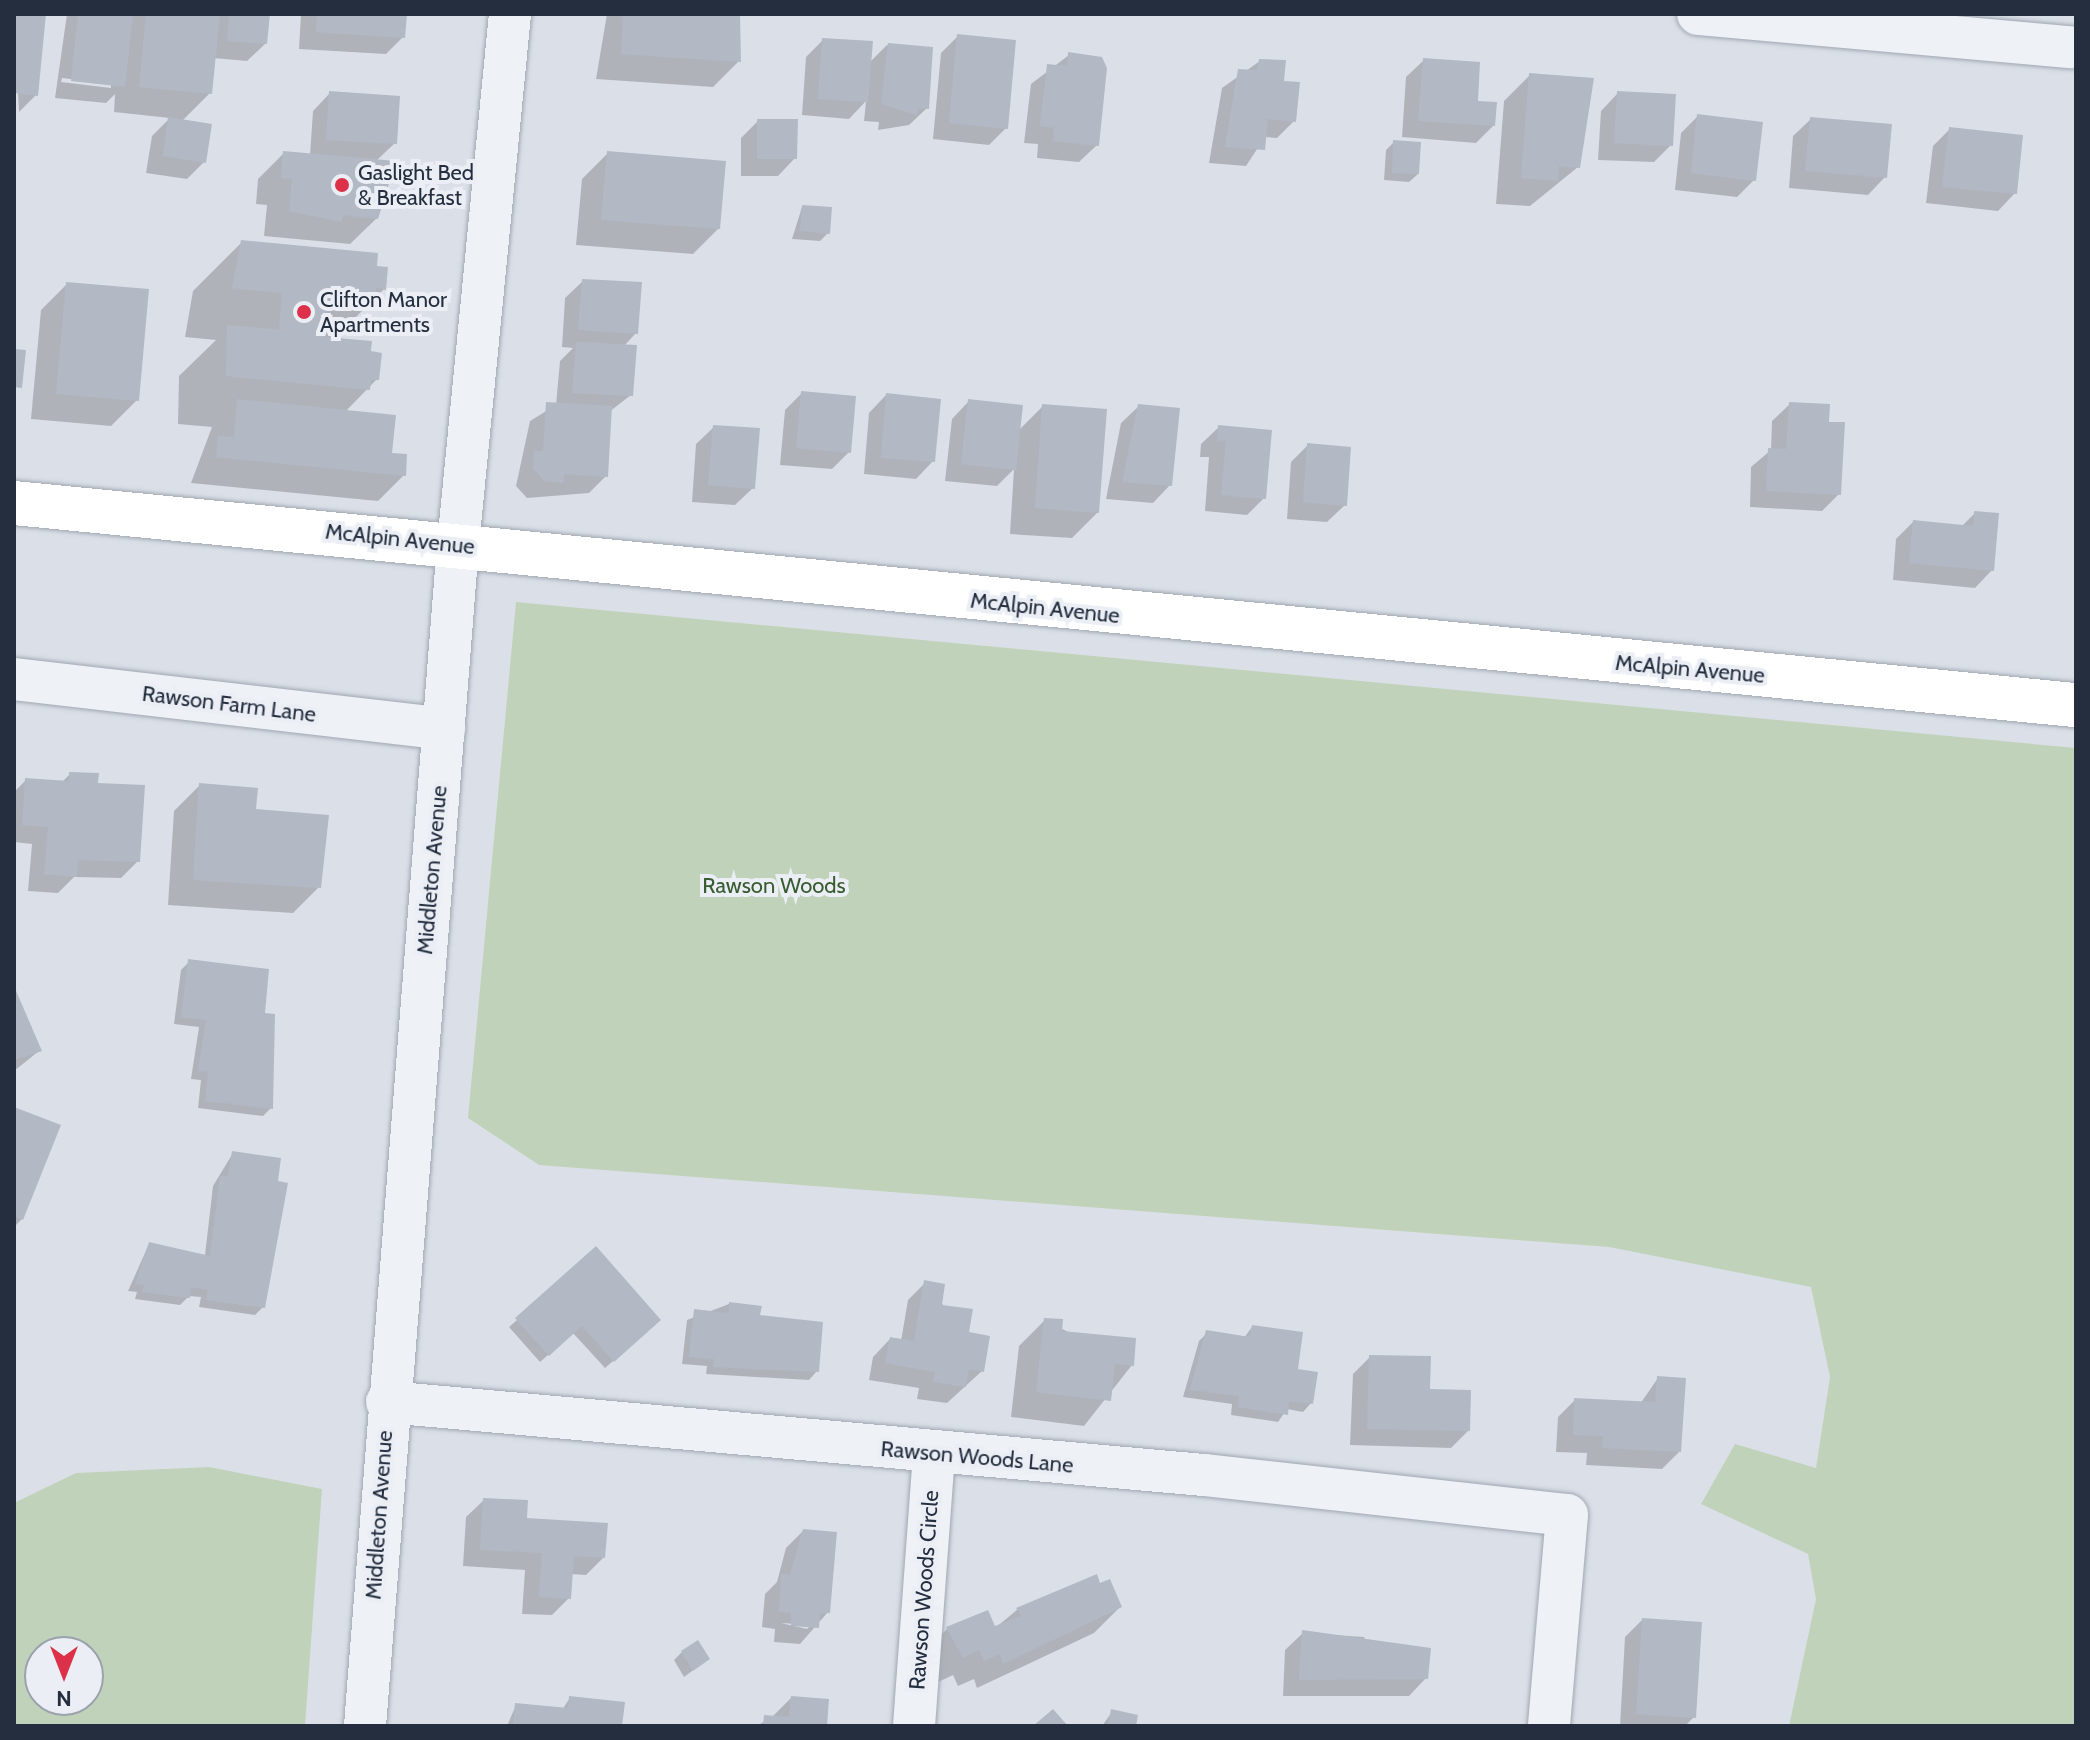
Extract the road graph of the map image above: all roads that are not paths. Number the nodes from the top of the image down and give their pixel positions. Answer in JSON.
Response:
{"nodes":[{"id":1,"x":510,"y":14,"type":"edge"},
{"id":2,"x":1698,"y":14,"type":"edge"},
{"id":3,"x":2071,"y":47,"type":"dead end"},
{"id":4,"x":14,"y":503,"type":"edge"},
{"id":5,"x":458,"y":545,"type":"junction"},
{"id":6,"x":14,"y":679,"type":"edge"},
{"id":7,"x":2076,"y":705,"type":"edge"},
{"id":8,"x":444,"y":729,"type":"junction"},
{"id":9,"x":387,"y":1402,"type":"junction"},
{"id":10,"x":934,"y":1455,"type":"junction"},
{"id":11,"x":365,"y":1726,"type":"edge"},
{"id":12,"x":914,"y":1726,"type":"edge"},
{"id":13,"x":1549,"y":1726,"type":"edge"}],
"edges":[{"from":1,"to":5,"type":"street","name":"Middleton Avenue"},
{"from":2,"to":3,"type":"street"},
{"from":4,"to":5,"type":"street","name":"McAlpin Avenue"},
{"from":5,"to":7,"type":"street","name":"McAlpin Avenue"},
{"from":5,"to":8,"type":"street","name":"Middleton Avenue"},
{"from":6,"to":8,"type":"street","name":"Rawson Farm Lane"},
{"from":8,"to":9,"type":"street","name":"Middleton Avenue"},
{"from":9,"to":10,"type":"street","name":"Rawson Woods Lane"},
{"from":9,"to":11,"type":"street","name":"Middleton Avenue"},
{"from":10,"to":12,"type":"street","name":"Rawson Woods Circle"},
{"from":10,"to":13,"type":"street","name":"Rawson Woods Lane"}]}
